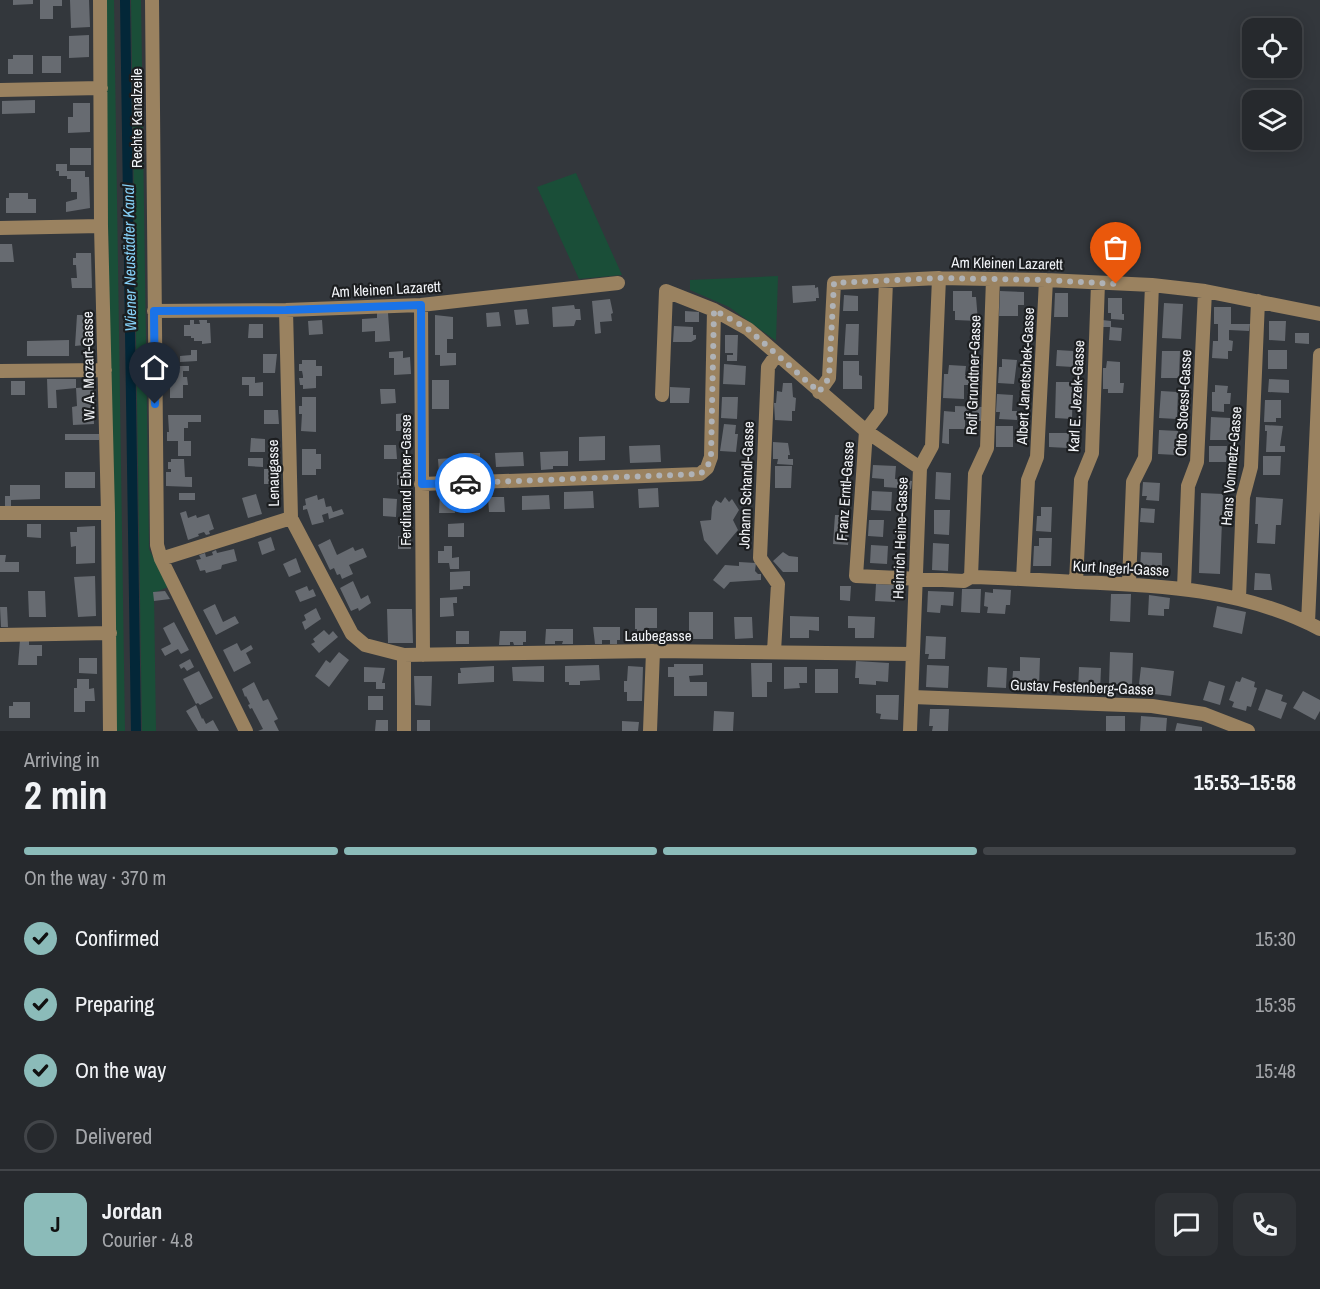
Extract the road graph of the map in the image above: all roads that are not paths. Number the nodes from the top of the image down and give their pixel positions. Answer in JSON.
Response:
{"nodes":[{"id":1,"x":100,"y":0,"type":"edge"},
{"id":2,"x":152,"y":0,"type":"edge"},
{"id":3,"x":101,"y":88,"type":"junction"},
{"id":4,"x":0,"y":90,"type":"edge"},
{"id":5,"x":100,"y":226,"type":"junction"},
{"id":6,"x":0,"y":228,"type":"edge"},
{"id":7,"x":939,"y":278,"type":"junction"},
{"id":8,"x":993,"y":279,"type":"junction"},
{"id":9,"x":1046,"y":280,"type":"junction"},
{"id":10,"x":886,"y":281,"type":"junction"},
{"id":11,"x":618,"y":283,"type":"dead end"},
{"id":12,"x":1098,"y":283,"type":"junction"},
{"id":13,"x":1152,"y":285,"type":"junction"},
{"id":14,"x":1206,"y":291,"type":"junction"},
{"id":15,"x":1258,"y":301,"type":"junction"},
{"id":16,"x":421,"y":305,"type":"junction"},
{"id":17,"x":286,"y":310,"type":"junction"},
{"id":18,"x":714,"y":310,"type":"junction"},
{"id":19,"x":154,"y":311,"type":"junction"},
{"id":20,"x":1320,"y":314,"type":"edge"},
{"id":21,"x":777,"y":354,"type":"junction"},
{"id":22,"x":1320,"y":355,"type":"edge"},
{"id":23,"x":105,"y":370,"type":"junction"},
{"id":24,"x":0,"y":371,"type":"edge"},
{"id":25,"x":819,"y":392,"type":"junction"},
{"id":26,"x":662,"y":395,"type":"dead end"},
{"id":27,"x":866,"y":431,"type":"junction"},
{"id":28,"x":920,"y":468,"type":"junction"},
{"id":29,"x":422,"y":484,"type":"junction"},
{"id":30,"x":0,"y":513,"type":"edge"},
{"id":31,"x":108,"y":513,"type":"junction"},
{"id":32,"x":291,"y":518,"type":"junction"},
{"id":33,"x":1316,"y":535,"type":"edge"},
{"id":34,"x":160,"y":559,"type":"junction"},
{"id":35,"x":971,"y":577,"type":"junction"},
{"id":36,"x":915,"y":579,"type":"junction"},
{"id":37,"x":1023,"y":579,"type":"junction"},
{"id":38,"x":1076,"y":582,"type":"junction"},
{"id":39,"x":1129,"y":583,"type":"junction"},
{"id":40,"x":1184,"y":588,"type":"junction"},
{"id":41,"x":1239,"y":598,"type":"junction"},
{"id":42,"x":1314,"y":626,"type":"edge"},
{"id":43,"x":110,"y":633,"type":"junction"},
{"id":44,"x":0,"y":635,"type":"edge"},
{"id":45,"x":653,"y":651,"type":"junction"},
{"id":46,"x":774,"y":651,"type":"junction"},
{"id":47,"x":913,"y":654,"type":"junction"},
{"id":48,"x":404,"y":655,"type":"junction"},
{"id":49,"x":423,"y":655,"type":"junction"},
{"id":50,"x":912,"y":697,"type":"junction"},
{"id":51,"x":110,"y":731,"type":"edge"},
{"id":52,"x":246,"y":731,"type":"edge"},
{"id":53,"x":404,"y":731,"type":"edge"},
{"id":54,"x":650,"y":731,"type":"edge"},
{"id":55,"x":910,"y":731,"type":"edge"},
{"id":56,"x":1248,"y":731,"type":"edge"}],
"edges":[{"from":1,"to":3,"type":"street","name":"W. A. Mozart-Gasse"},
{"from":2,"to":19,"type":"street","name":"Rechte Kanalzeile"},
{"from":3,"to":4,"type":"street"},
{"from":3,"to":5,"type":"street","name":"W. A. Mozart-Gasse"},
{"from":5,"to":6,"type":"street"},
{"from":5,"to":23,"type":"street","name":"W. A. Mozart-Gasse"},
{"from":7,"to":8,"type":"street","name":"Am Kleinen Lazarett"},
{"from":7,"to":10,"type":"street","name":"Am Kleinen Lazarett"},
{"from":7,"to":28,"type":"street","name":"Heinrich Heine-Gasse"},
{"from":8,"to":9,"type":"street","name":"Am Kleinen Lazarett"},
{"from":8,"to":35,"type":"street","name":"Rolf Grundtner-Gasse"},
{"from":9,"to":12,"type":"street","name":"Am Kleinen Lazarett"},
{"from":9,"to":37,"type":"street","name":"Albert Janetschek-Gasse"},
{"from":10,"to":25,"type":"street","name":"Am Kleinen Lazarett"},
{"from":10,"to":27,"type":"street","name":"Franz Erntl-Gasse"},
{"from":11,"to":16,"type":"street","name":"Am kleinen Lazarett"},
{"from":12,"to":13,"type":"street","name":"Am Kleinen Lazarett"},
{"from":12,"to":38,"type":"street","name":"Karl E. Jezek-Gasse"},
{"from":13,"to":14,"type":"street","name":"Am Kleinen Lazarett"},
{"from":13,"to":39,"type":"street"},
{"from":14,"to":15,"type":"street","name":"Am Kleinen Lazarett"},
{"from":14,"to":40,"type":"street","name":"Otto Stoessl-Gasse"},
{"from":15,"to":20,"type":"street","name":"Am Kleinen Lazarett"},
{"from":15,"to":41,"type":"street","name":"Hans Vonmetz-Gasse"},
{"from":16,"to":17,"type":"street","name":"Am kleinen Lazarett"},
{"from":16,"to":29,"type":"street","name":"Ferdinand Ebner-Gasse"},
{"from":17,"to":19,"type":"street","name":"Am kleinen Lazarett"},
{"from":17,"to":32,"type":"street","name":"Lenaugasse"},
{"from":18,"to":21,"type":"street"},
{"from":18,"to":26,"type":"street"},
{"from":18,"to":29,"type":"street"},
{"from":19,"to":34,"type":"street","name":"Rechte Kanalzeile"},
{"from":21,"to":25,"type":"street"},
{"from":21,"to":46,"type":"street","name":"Johann Schandl-Gasse"},
{"from":22,"to":33,"type":"street"},
{"from":23,"to":24,"type":"street"},
{"from":23,"to":31,"type":"street","name":"W. A. Mozart-Gasse"},
{"from":25,"to":27,"type":"street"},
{"from":27,"to":28,"type":"street"},
{"from":27,"to":36,"type":"street","name":"Franz Erntl-Gasse"},
{"from":28,"to":36,"type":"street","name":"Heinrich Heine-Gasse"},
{"from":29,"to":49,"type":"street","name":"Ferdinand Ebner-Gasse"},
{"from":30,"to":31,"type":"street"},
{"from":31,"to":43,"type":"street","name":"W. A. Mozart-Gasse"},
{"from":32,"to":34,"type":"street"},
{"from":32,"to":48,"type":"street","name":"Lenaugasse"},
{"from":33,"to":42,"type":"street"},
{"from":34,"to":52,"type":"street"},
{"from":35,"to":36,"type":"street","name":"Kurt Ingerl-Gasse"},
{"from":35,"to":37,"type":"street","name":"Kurt Ingerl-Gasse"},
{"from":36,"to":47,"type":"street","name":"Heinrich Heine-Gasse"},
{"from":37,"to":38,"type":"street","name":"Kurt Ingerl-Gasse"},
{"from":38,"to":39,"type":"street","name":"Kurt Ingerl-Gasse"},
{"from":39,"to":40,"type":"street","name":"Kurt Ingerl-Gasse"},
{"from":40,"to":41,"type":"street","name":"Kurt Ingerl-Gasse"},
{"from":41,"to":42,"type":"street","name":"Kurt Ingerl-Gasse"},
{"from":43,"to":44,"type":"street"},
{"from":43,"to":51,"type":"street","name":"W. A. Mozart-Gasse"},
{"from":45,"to":46,"type":"street","name":"Laubegasse"},
{"from":45,"to":49,"type":"street","name":"Laubegasse"},
{"from":45,"to":54,"type":"street"},
{"from":46,"to":47,"type":"street","name":"Laubegasse"},
{"from":47,"to":50,"type":"street","name":"Heinrich Heine-Gasse"},
{"from":48,"to":49,"type":"street","name":"Laubegasse"},
{"from":48,"to":53,"type":"street"},
{"from":50,"to":55,"type":"street","name":"Heinrich Heine-Gasse"},
{"from":50,"to":56,"type":"street","name":"Gustav Festenberg-Gasse"}]}
